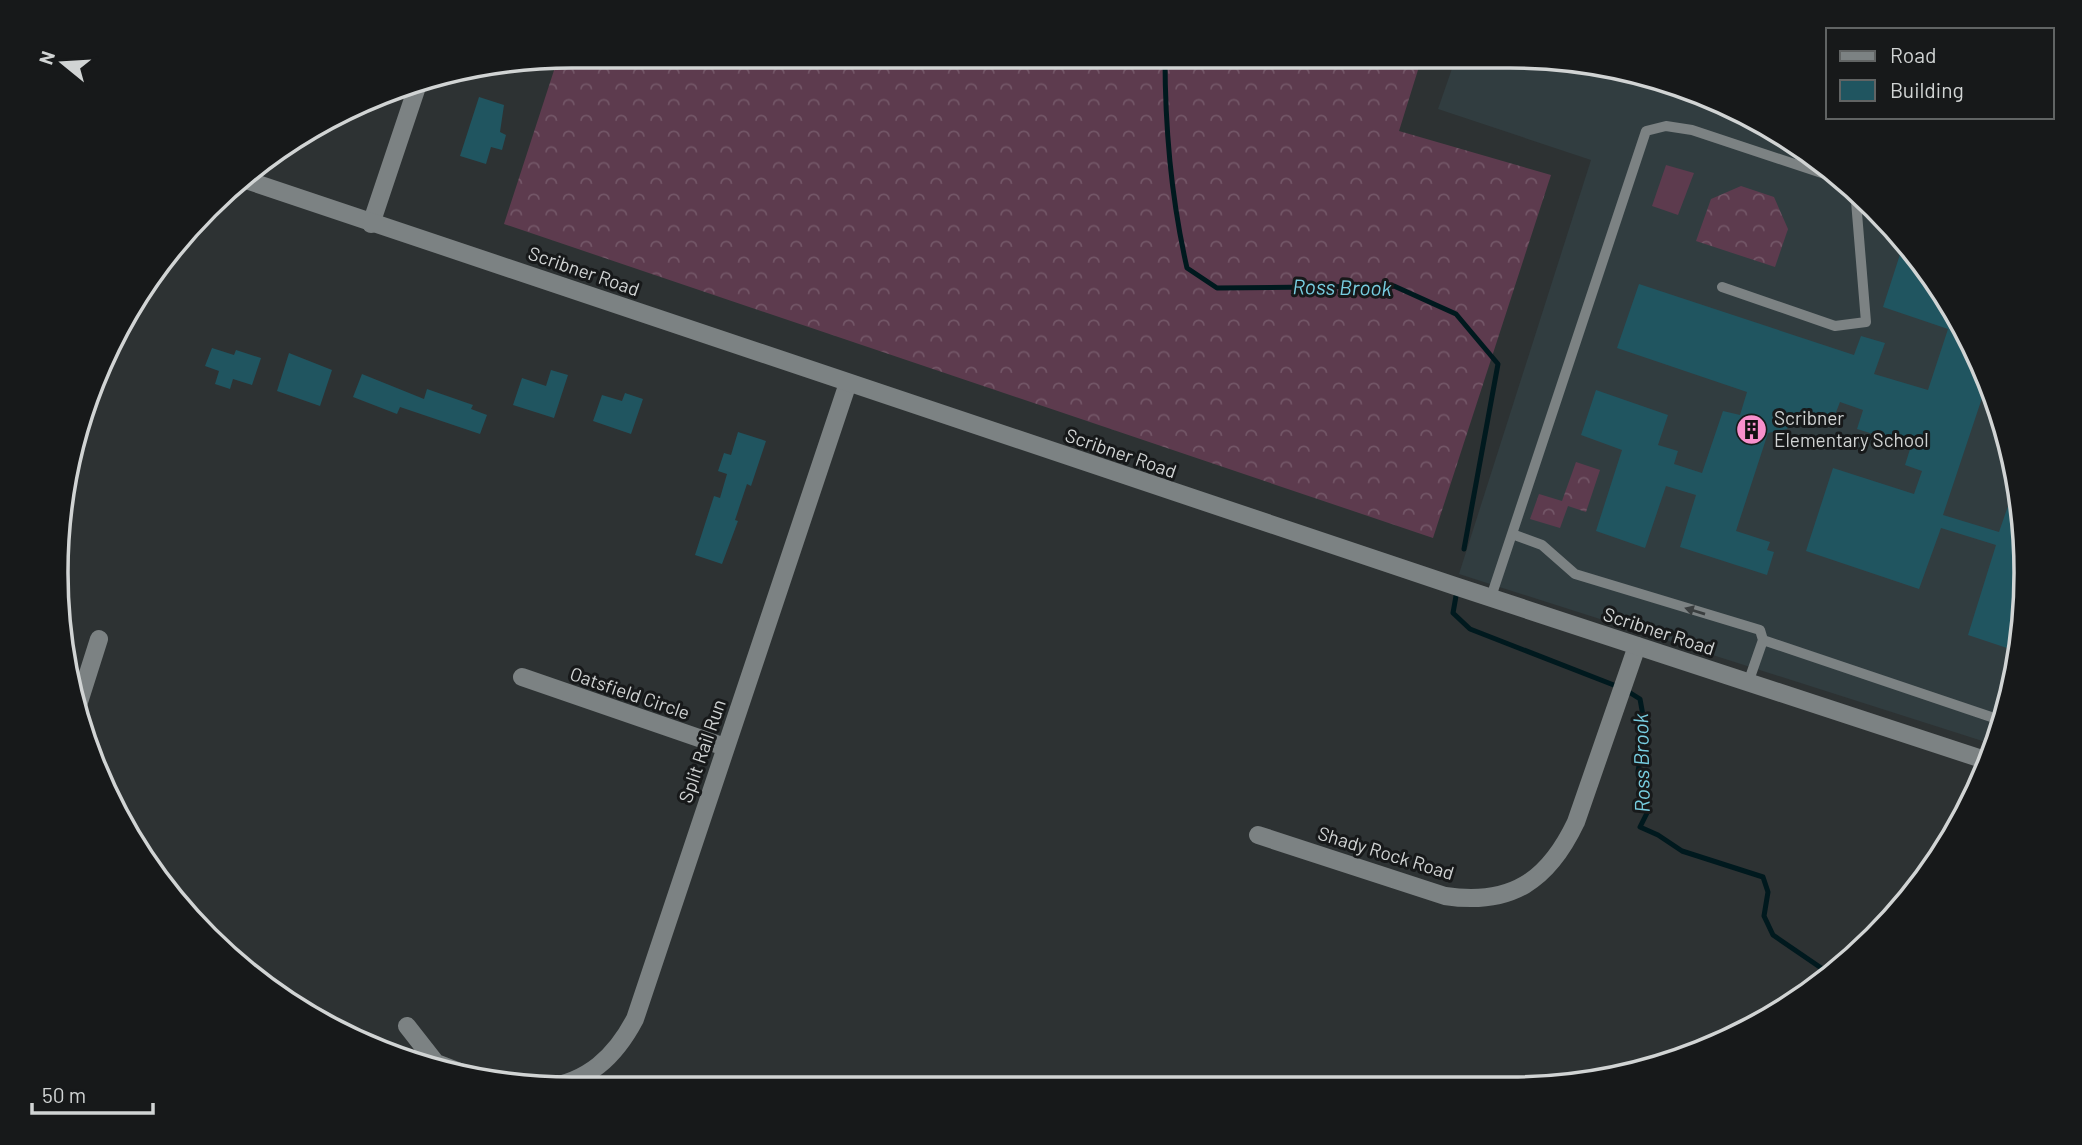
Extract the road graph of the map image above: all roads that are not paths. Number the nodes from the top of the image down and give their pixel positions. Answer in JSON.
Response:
{"nodes":[{"id":1,"x":415,"y":93,"type":"edge"},
{"id":2,"x":1814,"y":170,"type":"edge"},
{"id":3,"x":253,"y":183,"type":"edge"},
{"id":4,"x":1856,"y":207,"type":"edge"},
{"id":5,"x":371,"y":224,"type":"junction"},
{"id":6,"x":1722,"y":287,"type":"dead end"},
{"id":7,"x":848,"y":383,"type":"junction"},
{"id":8,"x":1512,"y":534,"type":"junction"},
{"id":9,"x":1491,"y":597,"type":"junction"},
{"id":10,"x":1762,"y":635,"type":"junction"},
{"id":11,"x":99,"y":639,"type":"dead end"},
{"id":12,"x":1637,"y":646,"type":"junction"},
{"id":13,"x":522,"y":677,"type":"dead end"},
{"id":14,"x":1748,"y":683,"type":"junction"},
{"id":15,"x":82,"y":691,"type":"edge"},
{"id":16,"x":1993,"y":717,"type":"edge"},
{"id":17,"x":725,"y":747,"type":"junction"},
{"id":18,"x":1978,"y":758,"type":"edge"},
{"id":19,"x":1258,"y":835,"type":"dead end"},
{"id":20,"x":407,"y":1026,"type":"dead end"},
{"id":21,"x":431,"y":1057,"type":"edge"},
{"id":22,"x":582,"y":1077,"type":"edge"}],
"edges":[{"from":1,"to":5,"type":"street"},
{"from":2,"to":8,"type":"lane"},
{"from":3,"to":5,"type":"street","name":"Scribner Road"},
{"from":4,"to":6,"type":"lane"},
{"from":5,"to":7,"type":"street","name":"Scribner Road"},
{"from":7,"to":9,"type":"street","name":"Scribner Road"},
{"from":7,"to":17,"type":"street","name":"Split Rail Run"},
{"from":8,"to":9,"type":"lane"},
{"from":10,"to":8,"type":"lane","one_way":true},
{"from":9,"to":12,"type":"street","name":"Scribner Road"},
{"from":10,"to":14,"type":"lane"},
{"from":10,"to":16,"type":"lane"},
{"from":11,"to":15,"type":"street"},
{"from":12,"to":14,"type":"street","name":"Scribner Road"},
{"from":12,"to":19,"type":"street","name":"Shady Rock Road"},
{"from":13,"to":17,"type":"street","name":"Oatsfield Circle"},
{"from":14,"to":18,"type":"street","name":"Scribner Road"},
{"from":17,"to":22,"type":"street","name":"Split Rail Run"},
{"from":20,"to":21,"type":"street"}]}
